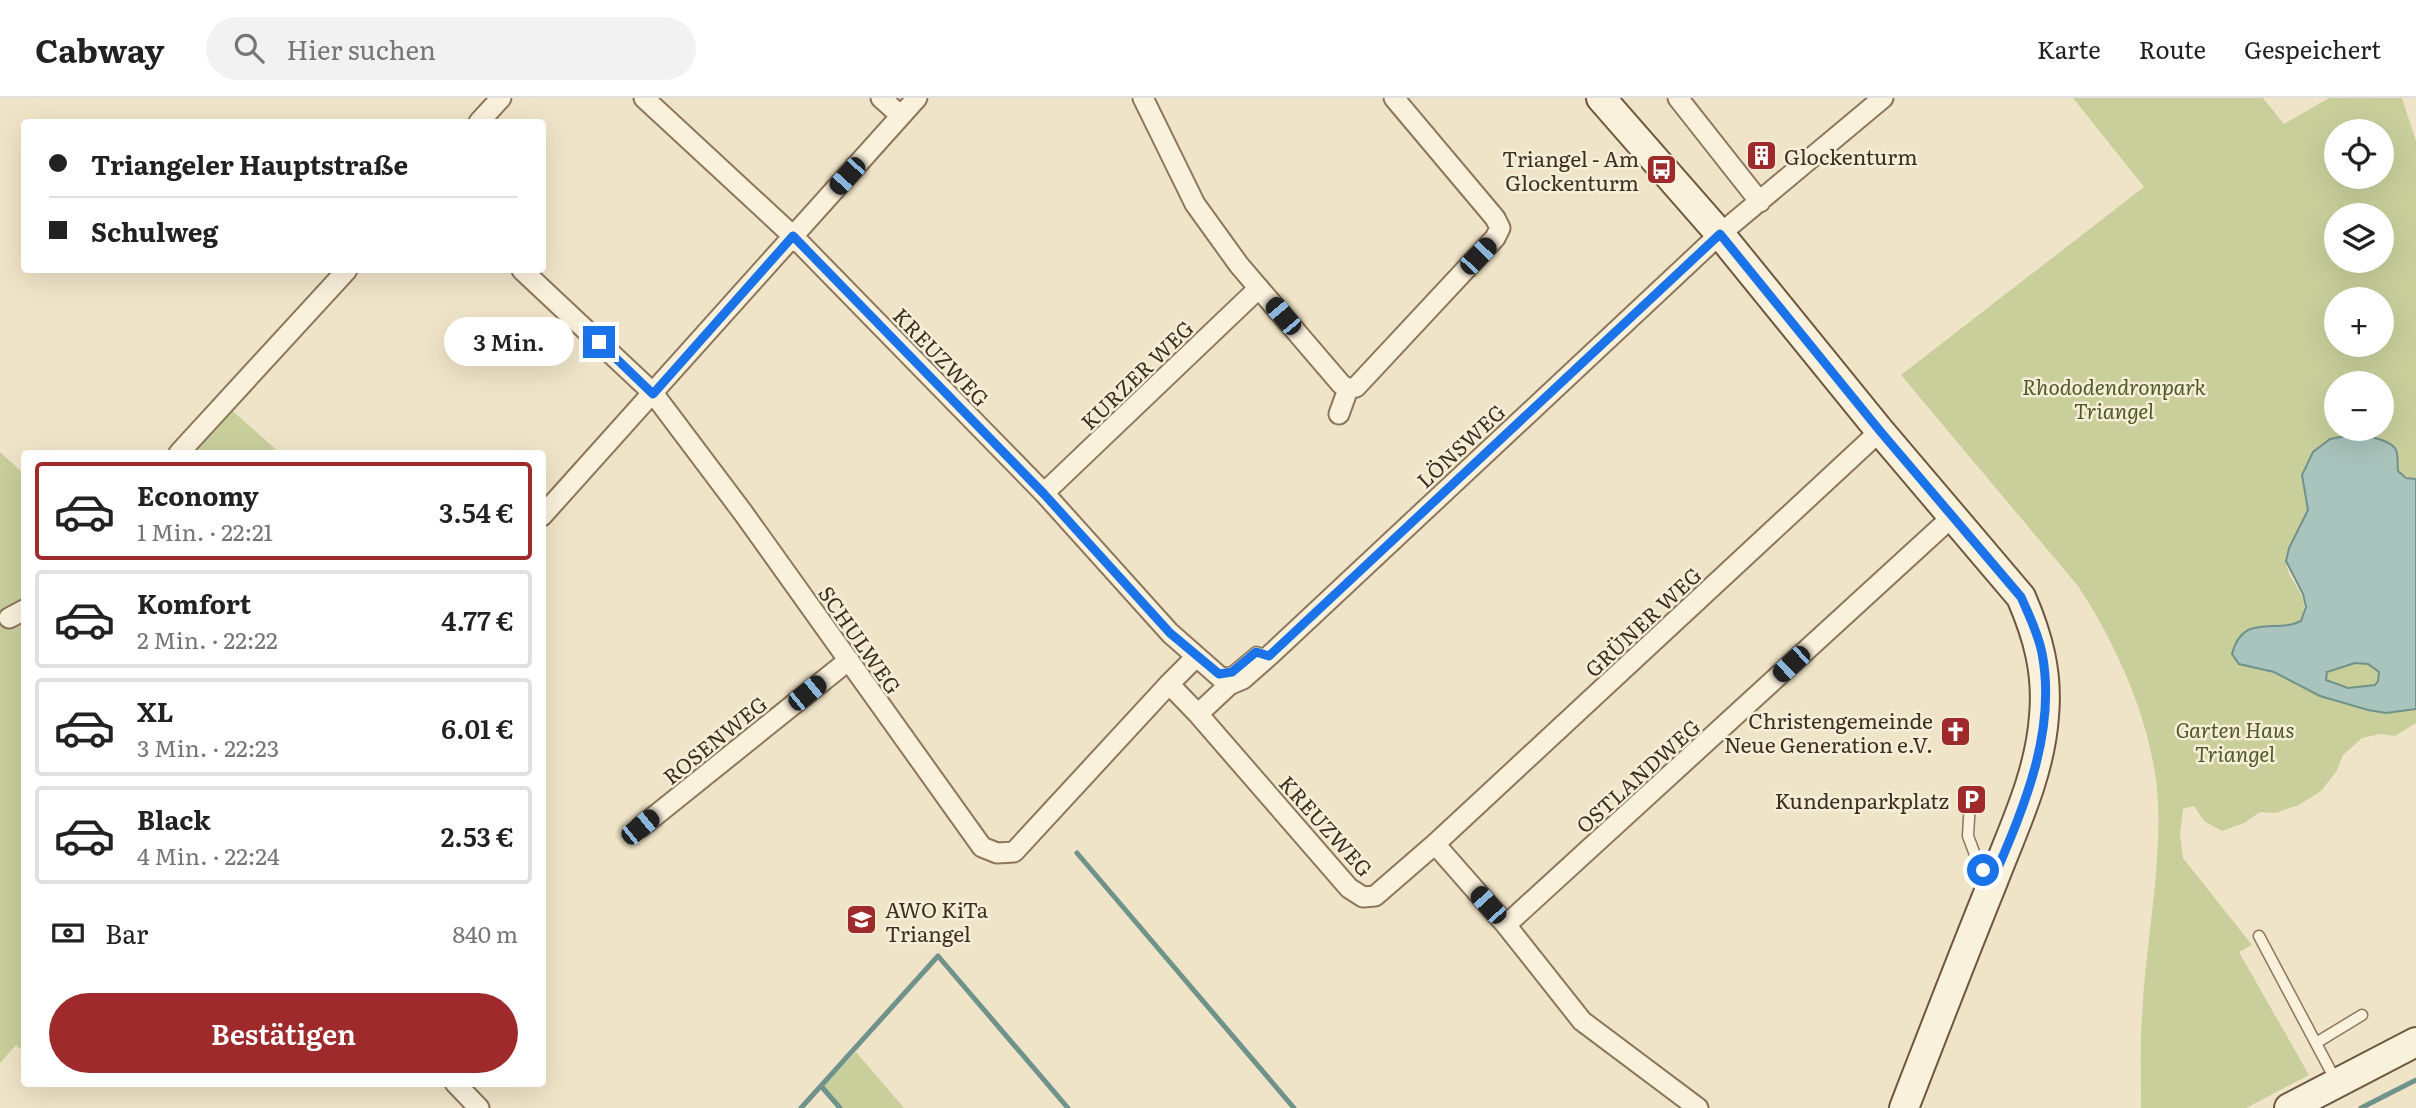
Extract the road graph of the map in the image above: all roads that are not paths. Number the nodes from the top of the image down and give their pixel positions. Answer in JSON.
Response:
{"nodes":[{"id":1,"x":501,"y":98,"type":"edge"},
{"id":2,"x":643,"y":98,"type":"edge"},
{"id":3,"x":881,"y":98,"type":"edge"},
{"id":4,"x":917,"y":98,"type":"edge"},
{"id":5,"x":1143,"y":98,"type":"edge"},
{"id":6,"x":1394,"y":98,"type":"edge"},
{"id":7,"x":1601,"y":98,"type":"edge"},
{"id":8,"x":1678,"y":98,"type":"edge"},
{"id":9,"x":1883,"y":98,"type":"edge"},
{"id":10,"x":901,"y":116,"type":"junction"},
{"id":11,"x":483,"y":119,"type":"edge"},
{"id":12,"x":1760,"y":202,"type":"junction"},
{"id":13,"x":1720,"y":234,"type":"junction"},
{"id":14,"x":793,"y":236,"type":"junction"},
{"id":15,"x":344,"y":273,"type":"edge"},
{"id":16,"x":525,"y":273,"type":"edge"},
{"id":17,"x":1259,"y":288,"type":"junction"},
{"id":18,"x":1348,"y":389,"type":"junction"},
{"id":19,"x":653,"y":394,"type":"junction"},
{"id":20,"x":1339,"y":414,"type":"dead end"},
{"id":21,"x":1880,"y":431,"type":"junction"},
{"id":22,"x":182,"y":450,"type":"edge"},
{"id":23,"x":1044,"y":494,"type":"junction"},
{"id":24,"x":546,"y":512,"type":"edge"},
{"id":25,"x":1953,"y":516,"type":"junction"},
{"id":26,"x":1196,"y":657,"type":"junction"},
{"id":27,"x":849,"y":660,"type":"junction"},
{"id":28,"x":1224,"y":680,"type":"junction"},
{"id":29,"x":1169,"y":684,"type":"junction"},
{"id":30,"x":1198,"y":714,"type":"junction"},
{"id":31,"x":1970,"y":801,"type":"dead end"},
{"id":32,"x":640,"y":827,"type":"dead end"},
{"id":33,"x":1435,"y":844,"type":"junction"},
{"id":34,"x":1994,"y":877,"type":"junction"},
{"id":35,"x":1506,"y":925,"type":"junction"},
{"id":36,"x":2259,"y":936,"type":"dead end"},
{"id":37,"x":2361,"y":1015,"type":"dead end"},
{"id":38,"x":2416,"y":1042,"type":"edge"},
{"id":39,"x":2316,"y":1043,"type":"junction"},
{"id":40,"x":2337,"y":1084,"type":"junction"},
{"id":41,"x":459,"y":1087,"type":"edge"},
{"id":42,"x":479,"y":1108,"type":"edge"},
{"id":43,"x":1698,"y":1108,"type":"edge"},
{"id":44,"x":1904,"y":1108,"type":"edge"},
{"id":45,"x":2289,"y":1108,"type":"edge"}],
"edges":[{"from":1,"to":11,"type":"street"},
{"from":2,"to":14,"type":"street","name":"KREUZWEG"},
{"from":3,"to":10,"type":"street"},
{"from":4,"to":10,"type":"street"},
{"from":5,"to":17,"type":"street"},
{"from":6,"to":18,"type":"street"},
{"from":7,"to":13,"type":"street"},
{"from":8,"to":12,"type":"street"},
{"from":9,"to":12,"type":"street","name":"LÖNSWEG"},
{"from":10,"to":14,"type":"street"},
{"from":12,"to":13,"type":"street","name":"LÖNSWEG"},
{"from":13,"to":21,"type":"street"},
{"from":13,"to":28,"type":"street","name":"LÖNSWEG"},
{"from":14,"to":19,"type":"street"},
{"from":14,"to":23,"type":"street","name":"KREUZWEG"},
{"from":15,"to":22,"type":"street"},
{"from":16,"to":19,"type":"street","name":"SCHULWEG"},
{"from":17,"to":18,"type":"street"},
{"from":17,"to":23,"type":"street","name":"KURZER WEG"},
{"from":18,"to":20,"type":"street"},
{"from":19,"to":24,"type":"street"},
{"from":19,"to":27,"type":"street","name":"SCHULWEG"},
{"from":21,"to":25,"type":"street"},
{"from":21,"to":33,"type":"street","name":"GRÜNER WEG"},
{"from":23,"to":26,"type":"street","name":"KREUZWEG"},
{"from":25,"to":34,"type":"street"},
{"from":25,"to":35,"type":"street","name":"OSTLANDWEG"},
{"from":26,"to":28,"type":"street","name":"KREUZWEG"},
{"from":26,"to":29,"type":"street","name":"SCHULWEG"},
{"from":27,"to":29,"type":"street","name":"SCHULWEG"},
{"from":27,"to":32,"type":"street","name":"ROSENWEG"},
{"from":28,"to":30,"type":"street","name":"LÖNSWEG"},
{"from":29,"to":30,"type":"street"},
{"from":30,"to":33,"type":"street","name":"KREUZWEG"},
{"from":31,"to":34,"type":"lane"},
{"from":33,"to":35,"type":"street"},
{"from":34,"to":44,"type":"street"},
{"from":35,"to":43,"type":"street"},
{"from":36,"to":39,"type":"lane"},
{"from":37,"to":39,"type":"lane"},
{"from":38,"to":40,"type":"street"},
{"from":39,"to":40,"type":"lane"},
{"from":40,"to":45,"type":"street"},
{"from":41,"to":42,"type":"street"}]}
